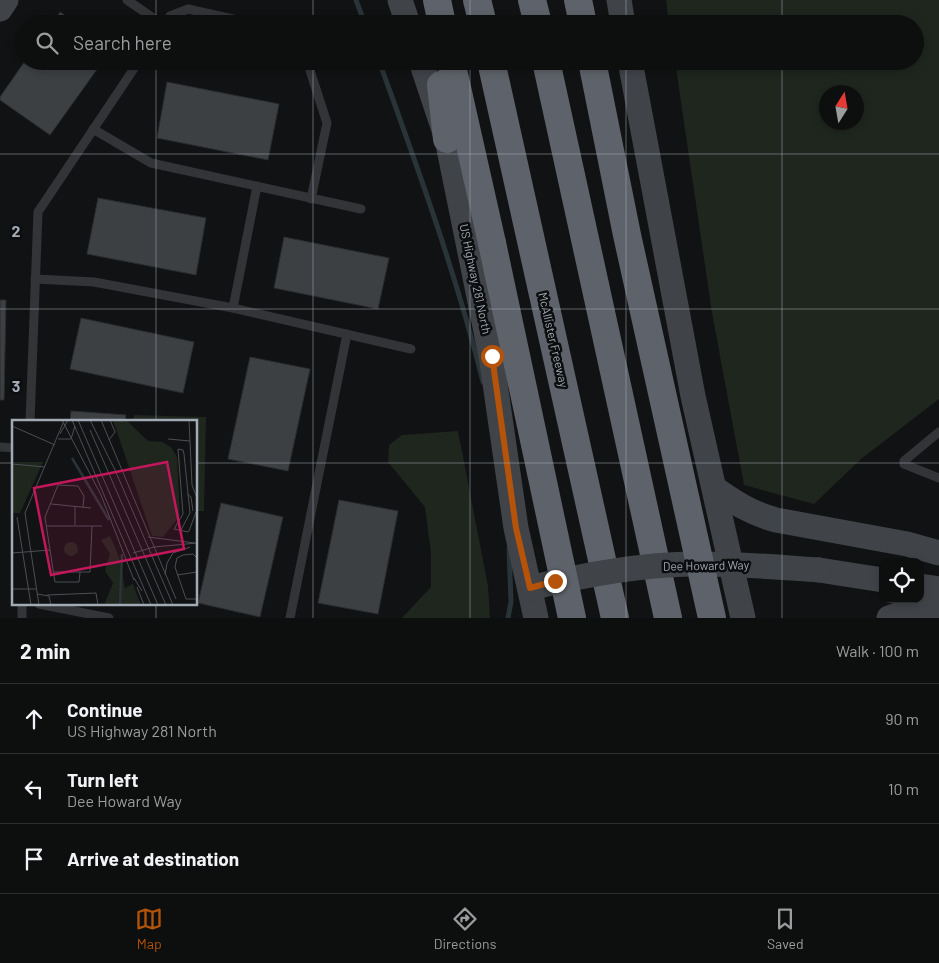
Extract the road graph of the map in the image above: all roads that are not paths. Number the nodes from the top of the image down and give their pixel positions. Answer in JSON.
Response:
{"nodes":[{"id":1,"x":6,"y":0,"type":"edge"},
{"id":2,"x":127,"y":0,"type":"edge"},
{"id":3,"x":400,"y":0,"type":"edge"},
{"id":4,"x":433,"y":0,"type":"edge"},
{"id":5,"x":437,"y":0,"type":"edge"},
{"id":6,"x":477,"y":0,"type":"edge"},
{"id":7,"x":532,"y":0,"type":"edge"},
{"id":8,"x":578,"y":0,"type":"edge"},
{"id":9,"x":618,"y":0,"type":"edge"},
{"id":10,"x":0,"y":9,"type":"edge"},
{"id":11,"x":150,"y":15,"type":"edge"},
{"id":12,"x":173,"y":15,"type":"edge"},
{"id":13,"x":214,"y":15,"type":"edge"},
{"id":14,"x":405,"y":15,"type":"edge"},
{"id":15,"x":434,"y":15,"type":"edge"},
{"id":16,"x":440,"y":15,"type":"edge"},
{"id":17,"x":481,"y":15,"type":"edge"},
{"id":18,"x":536,"y":15,"type":"edge"},
{"id":19,"x":582,"y":15,"type":"edge"},
{"id":20,"x":621,"y":15,"type":"edge"},
{"id":21,"x":133,"y":70,"type":"edge"},
{"id":22,"x":310,"y":70,"type":"edge"},
{"id":23,"x":424,"y":70,"type":"edge"},
{"id":24,"x":440,"y":70,"type":"edge"},
{"id":25,"x":453,"y":70,"type":"edge"},
{"id":26,"x":493,"y":70,"type":"edge"},
{"id":27,"x":548,"y":70,"type":"edge"},
{"id":28,"x":594,"y":70,"type":"edge"},
{"id":29,"x":632,"y":70,"type":"edge"},
{"id":30,"x":93,"y":129,"type":"junction"},
{"id":31,"x":446,"y":138,"type":"junction"},
{"id":32,"x":257,"y":186,"type":"junction"},
{"id":33,"x":311,"y":198,"type":"junction"},
{"id":34,"x":361,"y":209,"type":"dead end"},
{"id":35,"x":35,"y":279,"type":"junction"},
{"id":36,"x":233,"y":308,"type":"junction"},
{"id":37,"x":347,"y":334,"type":"junction"},
{"id":38,"x":411,"y":349,"type":"dead end"},
{"id":39,"x":30,"y":420,"type":"edge"},
{"id":40,"x":939,"y":432,"type":"edge"},
{"id":41,"x":939,"y":478,"type":"edge"},
{"id":42,"x":714,"y":488,"type":"junction"},
{"id":43,"x":939,"y":553,"type":"edge"},
{"id":44,"x":879,"y":579,"type":"edge"},
{"id":45,"x":924,"y":587,"type":"edge"},
{"id":46,"x":530,"y":588,"type":"junction"},
{"id":47,"x":939,"y":589,"type":"edge"},
{"id":48,"x":49,"y":606,"type":"edge"},
{"id":49,"x":939,"y":612,"type":"edge"},
{"id":50,"x":109,"y":618,"type":"edge"},
{"id":51,"x":290,"y":618,"type":"edge"},
{"id":52,"x":536,"y":618,"type":"edge"},
{"id":53,"x":572,"y":618,"type":"edge"},
{"id":54,"x":615,"y":618,"type":"edge"},
{"id":55,"x":668,"y":618,"type":"edge"},
{"id":56,"x":712,"y":618,"type":"edge"},
{"id":57,"x":743,"y":618,"type":"edge"},
{"id":58,"x":889,"y":618,"type":"edge"}],
"edges":[{"from":1,"to":10,"type":"main road"},
{"from":2,"to":11,"type":"lane"},
{"from":3,"to":14,"type":"main road"},
{"from":4,"to":15,"type":"highway"},
{"from":5,"to":16,"type":"highway"},
{"from":6,"to":17,"type":"highway"},
{"from":7,"to":18,"type":"highway"},
{"from":8,"to":19,"type":"highway"},
{"from":9,"to":20,"type":"main road"},
{"from":12,"to":13,"type":"lane"},
{"from":21,"to":30,"type":"lane"},
{"from":22,"to":33,"type":"lane"},
{"from":23,"to":31,"type":"main road","name":"US Highway 281 North"},
{"from":24,"to":31,"type":"highway"},
{"from":25,"to":53,"type":"highway","bridge":true},
{"from":26,"to":54,"type":"highway","name":"McAllister Freeway"},
{"from":27,"to":55,"type":"highway"},
{"from":28,"to":56,"type":"highway","bridge":true},
{"from":29,"to":42,"type":"main road"},
{"from":30,"to":32,"type":"lane"},
{"from":30,"to":35,"type":"lane"},
{"from":31,"to":46,"type":"main road","name":"US Highway 281 North"},
{"from":32,"to":33,"type":"lane"},
{"from":32,"to":36,"type":"lane"},
{"from":33,"to":34,"type":"lane"},
{"from":35,"to":36,"type":"lane"},
{"from":35,"to":39,"type":"lane"},
{"from":36,"to":37,"type":"lane"},
{"from":37,"to":38,"type":"lane"},
{"from":37,"to":51,"type":"lane"},
{"from":40,"to":41,"type":"lane"},
{"from":42,"to":43,"type":"main road"},
{"from":42,"to":57,"type":"main road"},
{"from":44,"to":46,"type":"main road","name":"Dee Howard Way","bridge":true},
{"from":45,"to":47,"type":"main road"},
{"from":46,"to":52,"type":"main road","name":"US Highway 281 North"},
{"from":48,"to":50,"type":"lane"},
{"from":49,"to":58,"type":"main road"}]}
